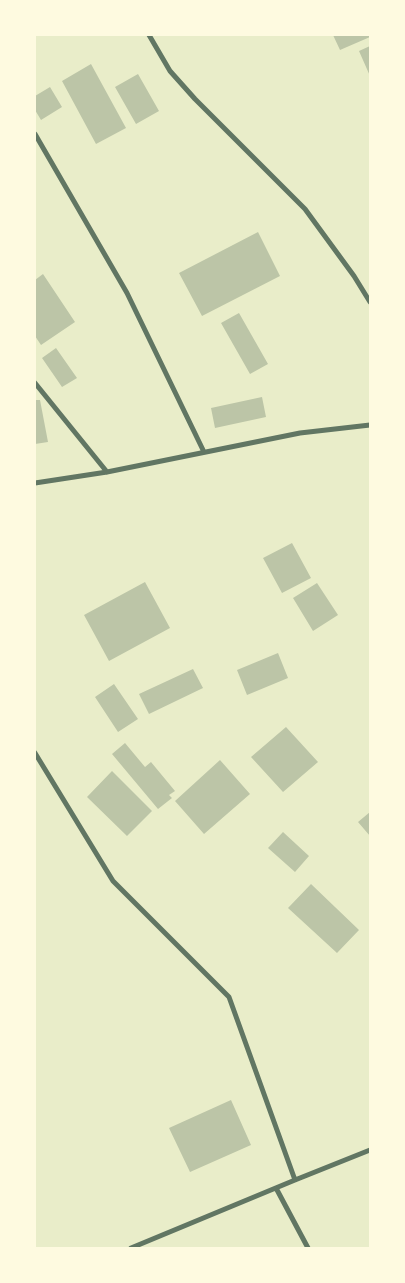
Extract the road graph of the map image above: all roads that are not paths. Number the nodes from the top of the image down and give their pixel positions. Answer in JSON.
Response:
{"nodes":[{"id":1,"x":149,"y":35,"type":"edge"},
{"id":2,"x":35,"y":134,"type":"edge"},
{"id":3,"x":370,"y":302,"type":"edge"},
{"id":4,"x":35,"y":383,"type":"edge"},
{"id":5,"x":370,"y":425,"type":"edge"},
{"id":6,"x":204,"y":452,"type":"junction"},
{"id":7,"x":107,"y":472,"type":"junction"},
{"id":8,"x":35,"y":483,"type":"edge"},
{"id":9,"x":35,"y":753,"type":"edge"},
{"id":10,"x":370,"y":1150,"type":"edge"},
{"id":11,"x":295,"y":1180,"type":"junction"},
{"id":12,"x":276,"y":1188,"type":"junction"},
{"id":13,"x":131,"y":1248,"type":"edge"},
{"id":14,"x":308,"y":1248,"type":"edge"}],
"edges":[{"from":1,"to":3,"type":"street"},
{"from":2,"to":6,"type":"street"},
{"from":4,"to":7,"type":"street"},
{"from":5,"to":6,"type":"street"},
{"from":6,"to":7,"type":"street"},
{"from":7,"to":8,"type":"street"},
{"from":9,"to":11,"type":"street"},
{"from":10,"to":11,"type":"street"},
{"from":11,"to":12,"type":"street"},
{"from":12,"to":13,"type":"street"},
{"from":12,"to":14,"type":"street"}]}
